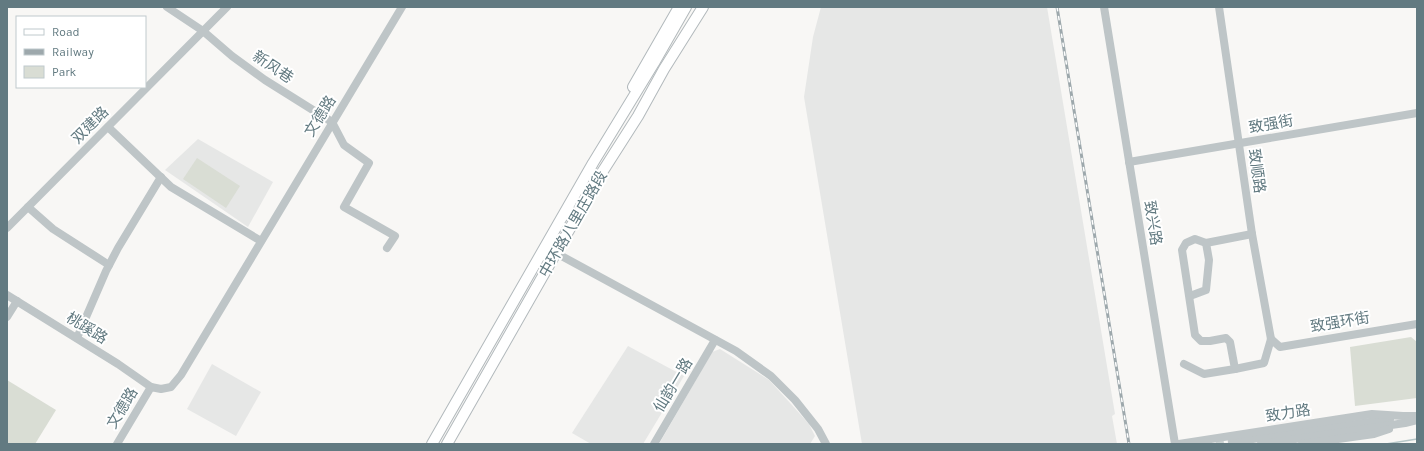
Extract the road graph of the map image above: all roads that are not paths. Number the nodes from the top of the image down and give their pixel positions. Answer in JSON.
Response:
{"nodes":[{"id":1,"x":167,"y":7,"type":"edge"},
{"id":2,"x":227,"y":7,"type":"edge"},
{"id":3,"x":402,"y":7,"type":"edge"},
{"id":4,"x":671,"y":7,"type":"edge"},
{"id":5,"x":678,"y":7,"type":"edge"},
{"id":6,"x":686,"y":7,"type":"edge"},
{"id":7,"x":694,"y":7,"type":"edge"},
{"id":8,"x":703,"y":7,"type":"edge"},
{"id":9,"x":707,"y":7,"type":"edge"},
{"id":10,"x":1104,"y":7,"type":"edge"},
{"id":11,"x":1219,"y":7,"type":"edge"},
{"id":12,"x":203,"y":31,"type":"junction"},
{"id":13,"x":659,"y":66,"type":"junction"},
{"id":14,"x":641,"y":72,"type":"junction"},
{"id":15,"x":1417,"y":113,"type":"edge"},
{"id":16,"x":638,"y":116,"type":"junction"},
{"id":17,"x":332,"y":122,"type":"junction"},
{"id":18,"x":108,"y":127,"type":"junction"},
{"id":19,"x":1239,"y":143,"type":"junction"},
{"id":20,"x":1129,"y":162,"type":"junction"},
{"id":21,"x":593,"y":163,"type":"junction"},
{"id":22,"x":601,"y":174,"type":"junction"},
{"id":23,"x":161,"y":177,"type":"junction"},
{"id":24,"x":28,"y":207,"type":"junction"},
{"id":25,"x":7,"y":228,"type":"edge"},
{"id":26,"x":1252,"y":234,"type":"junction"},
{"id":27,"x":261,"y":241,"type":"junction"},
{"id":28,"x":1206,"y":243,"type":"junction"},
{"id":29,"x":387,"y":248,"type":"dead end"},
{"id":30,"x":556,"y":253,"type":"junction"},
{"id":31,"x":109,"y":265,"type":"junction"},
{"id":32,"x":7,"y":295,"type":"edge"},
{"id":33,"x":1190,"y":296,"type":"junction"},
{"id":34,"x":16,"y":301,"type":"junction"},
{"id":35,"x":7,"y":317,"type":"edge"},
{"id":36,"x":1417,"y":324,"type":"edge"},
{"id":37,"x":77,"y":338,"type":"junction"},
{"id":38,"x":1271,"y":339,"type":"junction"},
{"id":39,"x":715,"y":340,"type":"junction"},
{"id":40,"x":1184,"y":364,"type":"dead end"},
{"id":41,"x":1235,"y":369,"type":"junction"},
{"id":42,"x":151,"y":387,"type":"junction"},
{"id":43,"x":1417,"y":416,"type":"edge"},
{"id":44,"x":1404,"y":420,"type":"junction"},
{"id":45,"x":1417,"y":420,"type":"edge"},
{"id":46,"x":1230,"y":441,"type":"edge"},
{"id":47,"x":1313,"y":443,"type":"edge"},
{"id":48,"x":117,"y":444,"type":"edge"},
{"id":49,"x":432,"y":444,"type":"edge"},
{"id":50,"x":447,"y":444,"type":"edge"},
{"id":51,"x":654,"y":444,"type":"edge"},
{"id":52,"x":826,"y":444,"type":"edge"},
{"id":53,"x":1175,"y":444,"type":"edge"},
{"id":54,"x":1179,"y":444,"type":"edge"},
{"id":55,"x":1261,"y":444,"type":"edge"},
{"id":56,"x":1302,"y":444,"type":"edge"}],
"edges":[{"from":1,"to":12,"type":"street","name":"新风巷"},
{"from":2,"to":12,"type":"street","name":"双建路"},
{"from":3,"to":17,"type":"street","name":"文德路"},
{"from":4,"to":14,"type":"main road"},
{"from":5,"to":14,"type":"main road"},
{"from":6,"to":13,"type":"main road","name":"中环路八里庄路段"},
{"from":7,"to":13,"type":"main road"},
{"from":8,"to":13,"type":"main road","name":"中环路八里庄路段"},
{"from":9,"to":16,"type":"main road"},
{"from":10,"to":20,"type":"street","name":"致兴路"},
{"from":11,"to":19,"type":"street","name":"致顺路"},
{"from":12,"to":17,"type":"street","name":"新风巷"},
{"from":12,"to":18,"type":"street","name":"双建路"},
{"from":13,"to":16,"type":"main road","name":"中环路八里庄路段"},
{"from":13,"to":21,"type":"main road","name":"中环路八里庄路段"},
{"from":13,"to":22,"type":"main road"},
{"from":14,"to":21,"type":"main road"},
{"from":15,"to":19,"type":"street","name":"致强街"},
{"from":16,"to":22,"type":"main road","name":"中环路八里庄路段"},
{"from":17,"to":27,"type":"street","name":"文德路"},
{"from":17,"to":29,"type":"street"},
{"from":18,"to":23,"type":"street"},
{"from":18,"to":24,"type":"street","name":"双建路"},
{"from":19,"to":20,"type":"street","name":"致强街"},
{"from":19,"to":26,"type":"street","name":"致顺路"},
{"from":20,"to":53,"type":"street","name":"致兴路"},
{"from":21,"to":49,"type":"main road","name":"中环路八里庄路段"},
{"from":22,"to":30,"type":"main road","name":"中环路八里庄路段"},
{"from":23,"to":27,"type":"street"},
{"from":23,"to":31,"type":"street"},
{"from":24,"to":25,"type":"street","name":"双建路"},
{"from":24,"to":31,"type":"street"},
{"from":26,"to":28,"type":"street"},
{"from":26,"to":38,"type":"street","name":"致顺路"},
{"from":27,"to":42,"type":"street","name":"文德路"},
{"from":28,"to":33,"type":"street"},
{"from":28,"to":33,"type":"street"},
{"from":30,"to":39,"type":"street"},
{"from":30,"to":50,"type":"main road","name":"中环路八里庄路段"},
{"from":31,"to":37,"type":"street"},
{"from":32,"to":34,"type":"street","name":"桃蹊路"},
{"from":33,"to":41,"type":"street"},
{"from":34,"to":35,"type":"street"},
{"from":34,"to":37,"type":"street","name":"桃蹊路"},
{"from":36,"to":38,"type":"street","name":"致强环街"},
{"from":37,"to":42,"type":"street","name":"桃蹊路"},
{"from":38,"to":41,"type":"street"},
{"from":39,"to":51,"type":"street","name":"仙韵一路"},
{"from":39,"to":52,"type":"street"},
{"from":40,"to":41,"type":"street"},
{"from":42,"to":48,"type":"street","name":"文德路"},
{"from":43,"to":44,"type":"street","name":"致力路"},
{"from":44,"to":45,"type":"street","name":"致力路"},
{"from":44,"to":46,"type":"street","name":"致力路"},
{"from":44,"to":47,"type":"street","name":"致力路"},
{"from":44,"to":55,"type":"street","name":"致力路"},
{"from":46,"to":54,"type":"street","name":"致力路"},
{"from":47,"to":56,"type":"street","name":"致力路"}]}
